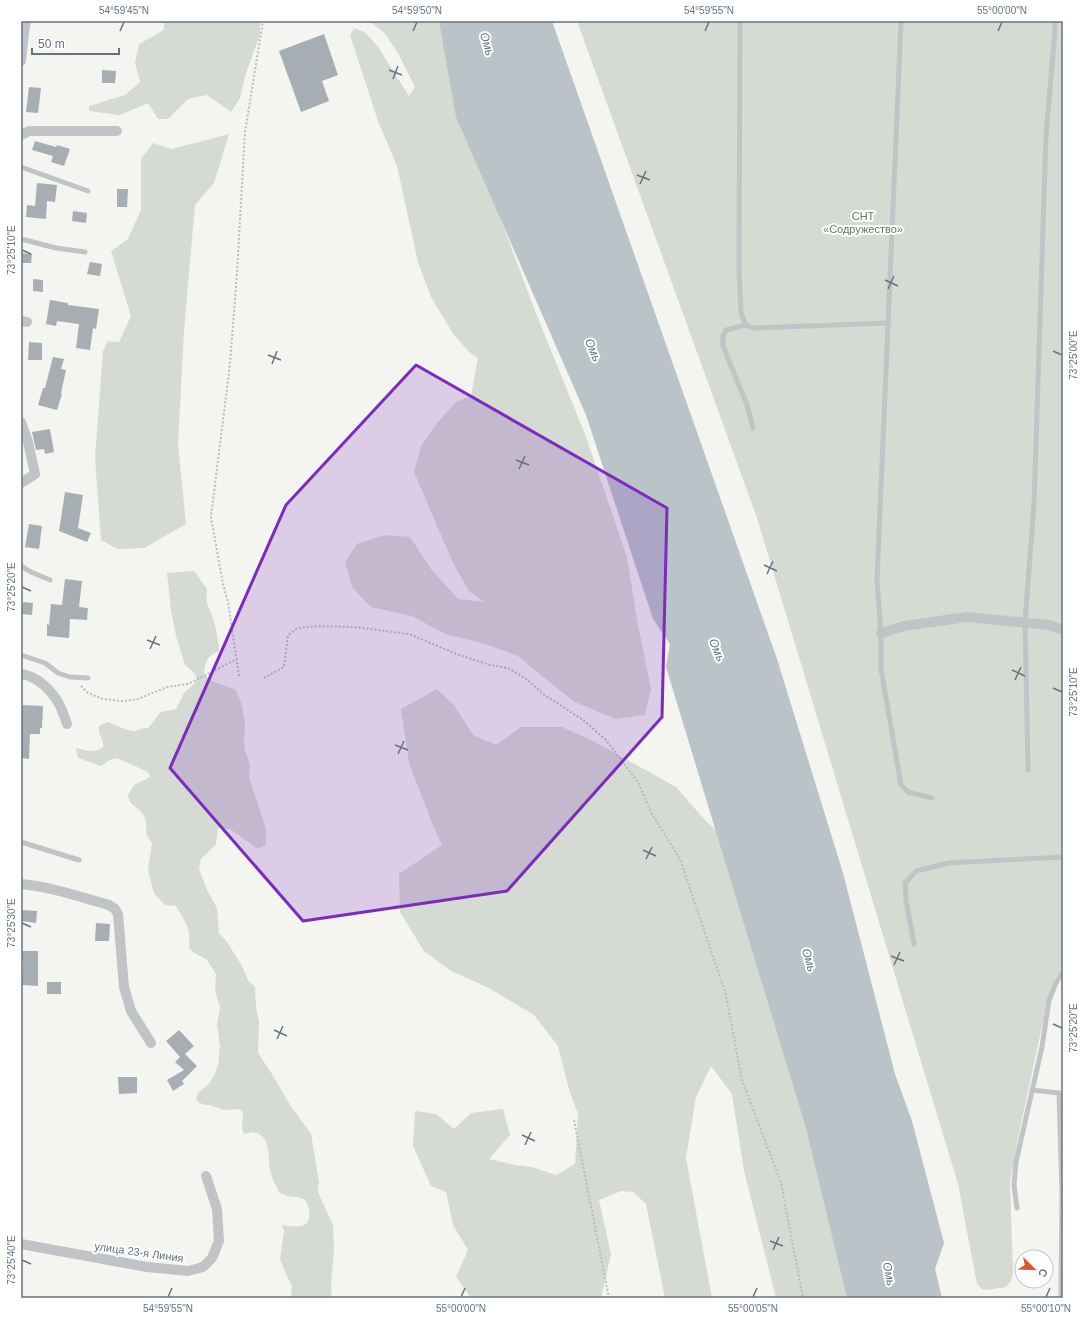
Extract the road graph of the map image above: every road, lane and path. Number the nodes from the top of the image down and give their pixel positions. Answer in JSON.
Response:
{"nodes":[{"id":1,"x":26,"y":21,"type":"edge"},
{"id":2,"x":263,"y":21,"type":"edge"},
{"id":3,"x":740,"y":21,"type":"edge"},
{"id":4,"x":901,"y":21,"type":"edge"},
{"id":5,"x":1055,"y":21,"type":"edge"},
{"id":6,"x":21,"y":61,"type":"edge"},
{"id":7,"x":117,"y":131,"type":"dead end"},
{"id":8,"x":21,"y":135,"type":"edge"},
{"id":9,"x":21,"y":167,"type":"edge"},
{"id":10,"x":88,"y":191,"type":"dead end"},
{"id":11,"x":21,"y":239,"type":"edge"},
{"id":12,"x":85,"y":252,"type":"dead end"},
{"id":13,"x":889,"y":323,"type":"junction"},
{"id":14,"x":746,"y":325,"type":"junction"},
{"id":15,"x":21,"y":422,"type":"edge"},
{"id":16,"x":753,"y":428,"type":"dead end"},
{"id":17,"x":21,"y":483,"type":"edge"},
{"id":18,"x":21,"y":566,"type":"edge"},
{"id":19,"x":50,"y":580,"type":"dead end"},
{"id":20,"x":1025,"y":622,"type":"junction"},
{"id":21,"x":1063,"y":630,"type":"edge"},
{"id":22,"x":881,"y":633,"type":"junction"},
{"id":23,"x":21,"y":655,"type":"edge"},
{"id":24,"x":237,"y":659,"type":"junction"},
{"id":25,"x":21,"y":674,"type":"edge"},
{"id":26,"x":239,"y":676,"type":"dead end"},
{"id":27,"x":70,"y":677,"type":"junction"},
{"id":28,"x":88,"y":678,"type":"dead end"},
{"id":29,"x":264,"y":678,"type":"dead end"},
{"id":30,"x":67,"y":724,"type":"dead end"},
{"id":31,"x":1028,"y":770,"type":"dead end"},
{"id":32,"x":932,"y":798,"type":"dead end"},
{"id":33,"x":21,"y":842,"type":"edge"},
{"id":34,"x":1063,"y":857,"type":"edge"},
{"id":35,"x":78,"y":860,"type":"dead end"},
{"id":36,"x":21,"y":884,"type":"edge"},
{"id":37,"x":914,"y":944,"type":"dead end"},
{"id":38,"x":1063,"y":972,"type":"edge"},
{"id":39,"x":150,"y":1043,"type":"dead end"},
{"id":40,"x":1032,"y":1090,"type":"junction"},
{"id":41,"x":574,"y":1120,"type":"dead end"},
{"id":42,"x":206,"y":1176,"type":"dead end"},
{"id":43,"x":1063,"y":1194,"type":"edge"},
{"id":44,"x":1017,"y":1208,"type":"dead end"},
{"id":45,"x":21,"y":1244,"type":"edge"},
{"id":46,"x":609,"y":1298,"type":"edge"},
{"id":47,"x":802,"y":1298,"type":"edge"},
{"id":48,"x":1061,"y":1298,"type":"edge"}],
"edges":[{"from":1,"to":6,"type":"street"},
{"from":2,"to":24,"type":"path"},
{"from":3,"to":14,"type":"lane"},
{"from":4,"to":13,"type":"lane"},
{"from":5,"to":20,"type":"lane"},
{"from":7,"to":8,"type":"street"},
{"from":9,"to":10,"type":"lane"},
{"from":11,"to":12,"type":"lane"},
{"from":13,"to":14,"type":"lane"},
{"from":13,"to":22,"type":"lane"},
{"from":14,"to":16,"type":"lane"},
{"from":15,"to":17,"type":"street"},
{"from":18,"to":19,"type":"lane"},
{"from":20,"to":21,"type":"street"},
{"from":20,"to":22,"type":"street"},
{"from":20,"to":31,"type":"lane"},
{"from":22,"to":32,"type":"lane"},
{"from":23,"to":27,"type":"lane"},
{"from":24,"to":26,"type":"path"},
{"from":24,"to":27,"type":"path"},
{"from":25,"to":30,"type":"street"},
{"from":27,"to":28,"type":"lane"},
{"from":29,"to":47,"type":"path"},
{"from":33,"to":35,"type":"lane"},
{"from":34,"to":37,"type":"lane"},
{"from":36,"to":39,"type":"street"},
{"from":38,"to":40,"type":"lane"},
{"from":40,"to":43,"type":"lane"},
{"from":40,"to":44,"type":"lane"},
{"from":41,"to":46,"type":"path"},
{"from":42,"to":45,"type":"street","name":"улица 23-я Линия"},
{"from":43,"to":48,"type":"lane"}]}
